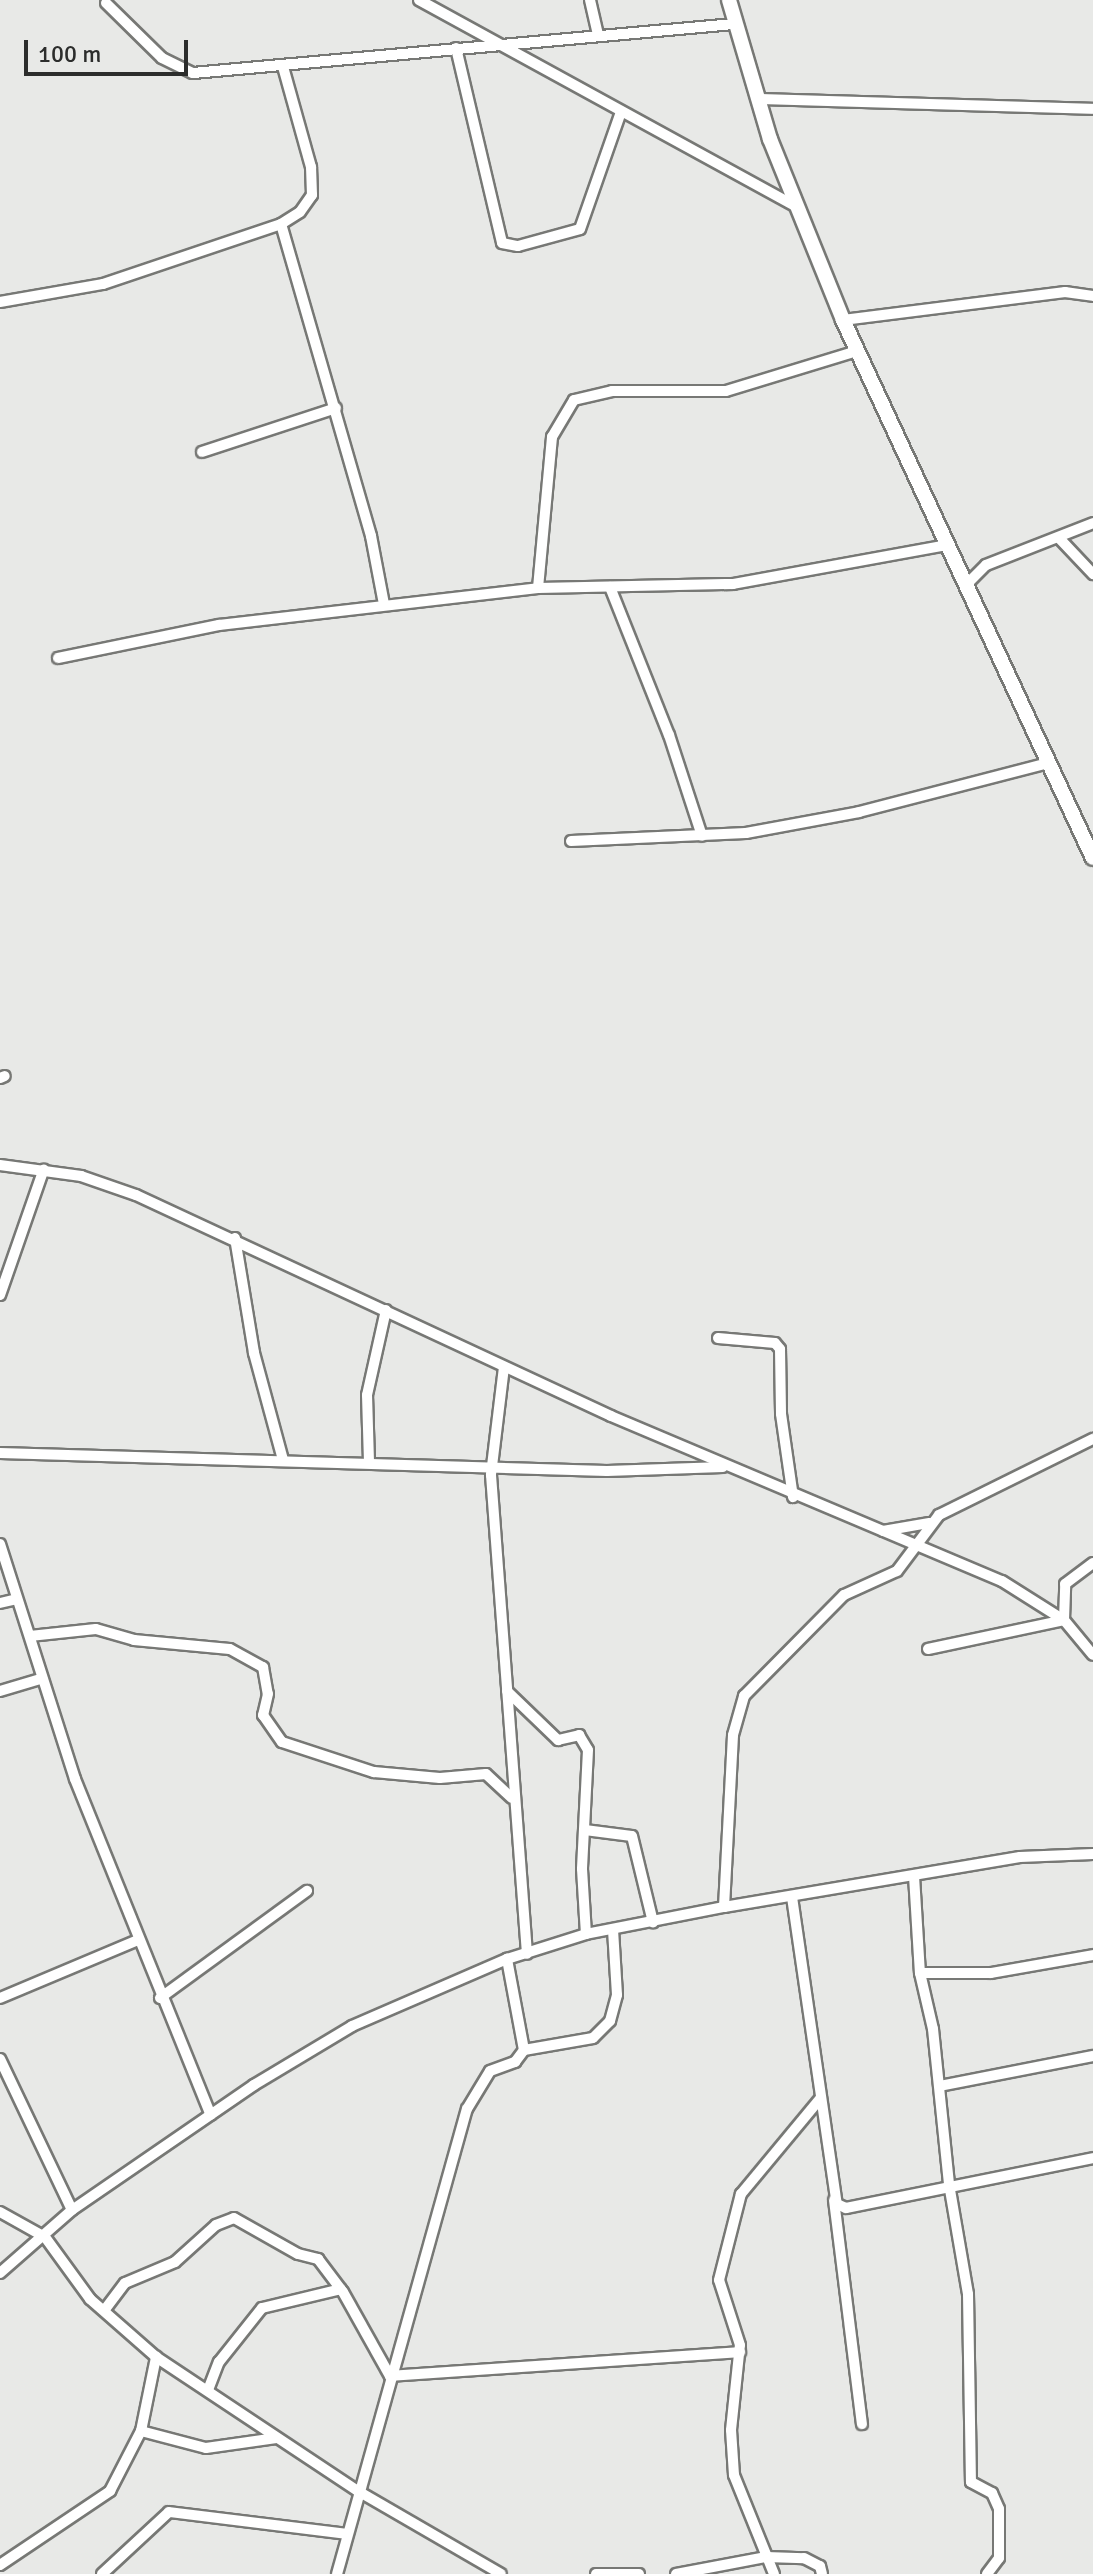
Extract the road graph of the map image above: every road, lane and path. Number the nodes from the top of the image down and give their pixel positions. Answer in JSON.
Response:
{"nodes":[{"id":1,"x":419,"y":0,"type":"edge"},
{"id":2,"x":590,"y":0,"type":"edge"},
{"id":3,"x":729,"y":0,"type":"edge"},
{"id":4,"x":106,"y":3,"type":"dead end"},
{"id":5,"x":436,"y":5,"type":"edge"},
{"id":6,"x":733,"y":24,"type":"junction"},
{"id":7,"x":598,"y":36,"type":"junction"},
{"id":8,"x":500,"y":45,"type":"junction"},
{"id":9,"x":456,"y":48,"type":"junction"},
{"id":10,"x":283,"y":67,"type":"junction"},
{"id":11,"x":757,"y":99,"type":"junction"},
{"id":12,"x":1093,"y":109,"type":"edge"},
{"id":13,"x":621,"y":112,"type":"junction"},
{"id":14,"x":795,"y":206,"type":"junction"},
{"id":15,"x":281,"y":224,"type":"junction"},
{"id":16,"x":1093,"y":296,"type":"edge"},
{"id":17,"x":0,"y":302,"type":"edge"},
{"id":18,"x":843,"y":320,"type":"junction"},
{"id":19,"x":857,"y":351,"type":"junction"},
{"id":20,"x":336,"y":408,"type":"junction"},
{"id":21,"x":202,"y":452,"type":"dead end"},
{"id":22,"x":1093,"y":523,"type":"edge"},
{"id":23,"x":1059,"y":538,"type":"junction"},
{"id":24,"x":948,"y":545,"type":"junction"},
{"id":25,"x":1093,"y":574,"type":"edge"},
{"id":26,"x":968,"y":583,"type":"junction"},
{"id":27,"x":610,"y":587,"type":"junction"},
{"id":28,"x":538,"y":588,"type":"junction"},
{"id":29,"x":384,"y":604,"type":"junction"},
{"id":30,"x":58,"y":658,"type":"dead end"},
{"id":31,"x":1049,"y":763,"type":"junction"},
{"id":32,"x":702,"y":836,"type":"junction"},
{"id":33,"x":571,"y":841,"type":"dead end"},
{"id":34,"x":1093,"y":858,"type":"edge"},
{"id":35,"x":0,"y":1165,"type":"edge"},
{"id":36,"x":44,"y":1169,"type":"junction"},
{"id":37,"x":235,"y":1238,"type":"junction"},
{"id":38,"x":0,"y":1295,"type":"edge"},
{"id":39,"x":386,"y":1310,"type":"junction"},
{"id":40,"x":718,"y":1338,"type":"dead end"},
{"id":41,"x":504,"y":1367,"type":"junction"},
{"id":42,"x":1093,"y":1439,"type":"edge"},
{"id":43,"x":0,"y":1453,"type":"edge"},
{"id":44,"x":283,"y":1460,"type":"junction"},
{"id":45,"x":369,"y":1462,"type":"junction"},
{"id":46,"x":492,"y":1465,"type":"junction"},
{"id":47,"x":725,"y":1467,"type":"junction"},
{"id":48,"x":793,"y":1497,"type":"junction"},
{"id":49,"x":929,"y":1523,"type":"junction"},
{"id":50,"x":882,"y":1532,"type":"junction"},
{"id":51,"x":0,"y":1544,"type":"edge"},
{"id":52,"x":916,"y":1546,"type":"junction"},
{"id":53,"x":1093,"y":1563,"type":"edge"},
{"id":54,"x":17,"y":1599,"type":"junction"},
{"id":55,"x":0,"y":1603,"type":"edge"},
{"id":56,"x":1064,"y":1620,"type":"junction"},
{"id":57,"x":30,"y":1636,"type":"junction"},
{"id":58,"x":928,"y":1649,"type":"dead end"},
{"id":59,"x":1093,"y":1655,"type":"edge"},
{"id":60,"x":40,"y":1679,"type":"junction"},
{"id":61,"x":0,"y":1691,"type":"edge"},
{"id":62,"x":507,"y":1691,"type":"junction"},
{"id":63,"x":512,"y":1798,"type":"junction"},
{"id":64,"x":585,"y":1830,"type":"junction"},
{"id":65,"x":1093,"y":1854,"type":"edge"},
{"id":66,"x":914,"y":1876,"type":"junction"},
{"id":67,"x":307,"y":1891,"type":"dead end"},
{"id":68,"x":792,"y":1897,"type":"junction"},
{"id":69,"x":724,"y":1907,"type":"junction"},
{"id":70,"x":653,"y":1922,"type":"junction"},
{"id":71,"x":613,"y":1930,"type":"junction"},
{"id":72,"x":586,"y":1934,"type":"junction"},
{"id":73,"x":138,"y":1940,"type":"junction"},
{"id":74,"x":527,"y":1954,"type":"junction"},
{"id":75,"x":1093,"y":1955,"type":"edge"},
{"id":76,"x":507,"y":1959,"type":"junction"},
{"id":77,"x":920,"y":1973,"type":"junction"},
{"id":78,"x":0,"y":1998,"type":"edge"},
{"id":79,"x":160,"y":1998,"type":"junction"},
{"id":80,"x":524,"y":2050,"type":"junction"},
{"id":81,"x":1093,"y":2056,"type":"edge"},
{"id":82,"x":0,"y":2059,"type":"edge"},
{"id":83,"x":940,"y":2086,"type":"junction"},
{"id":84,"x":820,"y":2099,"type":"junction"},
{"id":85,"x":211,"y":2115,"type":"junction"},
{"id":86,"x":1093,"y":2158,"type":"edge"},
{"id":87,"x":949,"y":2184,"type":"junction"},
{"id":88,"x":834,"y":2200,"type":"junction"},
{"id":89,"x":72,"y":2210,"type":"junction"},
{"id":90,"x":0,"y":2212,"type":"edge"},
{"id":91,"x":45,"y":2237,"type":"junction"},
{"id":92,"x":0,"y":2273,"type":"edge"},
{"id":93,"x":341,"y":2289,"type":"junction"},
{"id":94,"x":106,"y":2308,"type":"junction"},
{"id":95,"x":740,"y":2352,"type":"junction"},
{"id":96,"x":156,"y":2357,"type":"junction"},
{"id":97,"x":390,"y":2376,"type":"junction"},
{"id":98,"x":208,"y":2390,"type":"junction"},
{"id":99,"x":862,"y":2424,"type":"dead end"},
{"id":100,"x":141,"y":2431,"type":"junction"},
{"id":101,"x":276,"y":2438,"type":"junction"},
{"id":102,"x":358,"y":2491,"type":"junction"},
{"id":103,"x":347,"y":2534,"type":"junction"},
{"id":104,"x":766,"y":2557,"type":"junction"},
{"id":105,"x":0,"y":2565,"type":"edge"},
{"id":106,"x":102,"y":2574,"type":"edge"},
{"id":107,"x":337,"y":2574,"type":"edge"},
{"id":108,"x":501,"y":2574,"type":"edge"},
{"id":109,"x":596,"y":2574,"type":"edge"},
{"id":110,"x":639,"y":2574,"type":"edge"},
{"id":111,"x":676,"y":2574,"type":"edge"},
{"id":112,"x":774,"y":2574,"type":"edge"},
{"id":113,"x":822,"y":2574,"type":"edge"},
{"id":114,"x":987,"y":2574,"type":"edge"}],
"edges":[{"from":1,"to":5,"type":"street"},
{"from":2,"to":7,"type":"street"},
{"from":3,"to":6,"type":"main road"},
{"from":4,"to":10,"type":"street"},
{"from":5,"to":8,"type":"street"},
{"from":6,"to":7,"type":"street"},
{"from":6,"to":11,"type":"main road"},
{"from":7,"to":8,"type":"street"},
{"from":8,"to":9,"type":"street"},
{"from":8,"to":13,"type":"street"},
{"from":9,"to":10,"type":"street"},
{"from":9,"to":13,"type":"street"},
{"from":10,"to":15,"type":"street"},
{"from":11,"to":12,"type":"street"},
{"from":11,"to":14,"type":"main road"},
{"from":13,"to":14,"type":"street"},
{"from":14,"to":18,"type":"main road"},
{"from":15,"to":17,"type":"street"},
{"from":15,"to":20,"type":"street"},
{"from":16,"to":18,"type":"street"},
{"from":18,"to":19,"type":"main road"},
{"from":19,"to":24,"type":"main road"},
{"from":19,"to":28,"type":"street"},
{"from":20,"to":21,"type":"street"},
{"from":20,"to":29,"type":"street"},
{"from":22,"to":23,"type":"street"},
{"from":23,"to":25,"type":"street"},
{"from":23,"to":26,"type":"street"},
{"from":24,"to":26,"type":"main road"},
{"from":24,"to":27,"type":"street"},
{"from":26,"to":31,"type":"main road"},
{"from":27,"to":28,"type":"street"},
{"from":27,"to":32,"type":"street"},
{"from":28,"to":29,"type":"street"},
{"from":29,"to":30,"type":"street"},
{"from":31,"to":32,"type":"street"},
{"from":31,"to":34,"type":"main road"},
{"from":32,"to":33,"type":"street"},
{"from":35,"to":36,"type":"street"},
{"from":36,"to":37,"type":"street"},
{"from":36,"to":38,"type":"street"},
{"from":37,"to":39,"type":"street"},
{"from":37,"to":44,"type":"street"},
{"from":39,"to":41,"type":"street"},
{"from":39,"to":45,"type":"street"},
{"from":40,"to":48,"type":"street"},
{"from":41,"to":46,"type":"street"},
{"from":41,"to":47,"type":"street"},
{"from":42,"to":49,"type":"street"},
{"from":43,"to":44,"type":"street"},
{"from":44,"to":45,"type":"street"},
{"from":45,"to":46,"type":"street"},
{"from":46,"to":47,"type":"street"},
{"from":46,"to":62,"type":"street"},
{"from":47,"to":48,"type":"street"},
{"from":48,"to":50,"type":"street"},
{"from":49,"to":50,"type":"street"},
{"from":49,"to":52,"type":"street"},
{"from":50,"to":52,"type":"street"},
{"from":51,"to":54,"type":"street"},
{"from":52,"to":56,"type":"street"},
{"from":52,"to":69,"type":"street"},
{"from":53,"to":56,"type":"street"},
{"from":54,"to":55,"type":"street"},
{"from":54,"to":57,"type":"street"},
{"from":56,"to":58,"type":"street"},
{"from":56,"to":59,"type":"street"},
{"from":57,"to":60,"type":"street"},
{"from":57,"to":63,"type":"street"},
{"from":60,"to":61,"type":"street"},
{"from":60,"to":73,"type":"street"},
{"from":62,"to":63,"type":"street"},
{"from":62,"to":64,"type":"street"},
{"from":63,"to":74,"type":"street"},
{"from":64,"to":70,"type":"street"},
{"from":64,"to":72,"type":"street"},
{"from":65,"to":66,"type":"street"},
{"from":66,"to":68,"type":"street"},
{"from":66,"to":77,"type":"street"},
{"from":67,"to":79,"type":"street"},
{"from":68,"to":69,"type":"street"},
{"from":68,"to":84,"type":"street"},
{"from":69,"to":70,"type":"street"},
{"from":70,"to":71,"type":"street"},
{"from":71,"to":72,"type":"street"},
{"from":71,"to":80,"type":"street"},
{"from":72,"to":74,"type":"street"},
{"from":73,"to":78,"type":"street"},
{"from":73,"to":79,"type":"street"},
{"from":74,"to":76,"type":"street"},
{"from":75,"to":77,"type":"street"},
{"from":76,"to":80,"type":"street"},
{"from":76,"to":85,"type":"street"},
{"from":77,"to":83,"type":"street"},
{"from":79,"to":85,"type":"street"},
{"from":80,"to":97,"type":"street"},
{"from":81,"to":83,"type":"street"},
{"from":82,"to":89,"type":"street"},
{"from":83,"to":87,"type":"street"},
{"from":84,"to":88,"type":"street"},
{"from":84,"to":95,"type":"street"},
{"from":85,"to":89,"type":"street"},
{"from":86,"to":87,"type":"street"},
{"from":87,"to":88,"type":"street"},
{"from":87,"to":114,"type":"street"},
{"from":88,"to":99,"type":"street"},
{"from":89,"to":91,"type":"street"},
{"from":90,"to":91,"type":"street"},
{"from":91,"to":92,"type":"street"},
{"from":91,"to":94,"type":"street"},
{"from":93,"to":94,"type":"street"},
{"from":93,"to":97,"type":"street"},
{"from":93,"to":98,"type":"street"},
{"from":94,"to":96,"type":"street"},
{"from":95,"to":97,"type":"street"},
{"from":95,"to":104,"type":"street"},
{"from":96,"to":98,"type":"street"},
{"from":96,"to":100,"type":"street"},
{"from":97,"to":102,"type":"street"},
{"from":98,"to":101,"type":"street"},
{"from":100,"to":101,"type":"street"},
{"from":100,"to":105,"type":"street"},
{"from":101,"to":102,"type":"street"},
{"from":102,"to":103,"type":"street"},
{"from":102,"to":108,"type":"street"},
{"from":103,"to":106,"type":"street"},
{"from":103,"to":107,"type":"street"},
{"from":104,"to":111,"type":"street"},
{"from":104,"to":112,"type":"street"},
{"from":104,"to":113,"type":"street"},
{"from":109,"to":110,"type":"street"}]}
